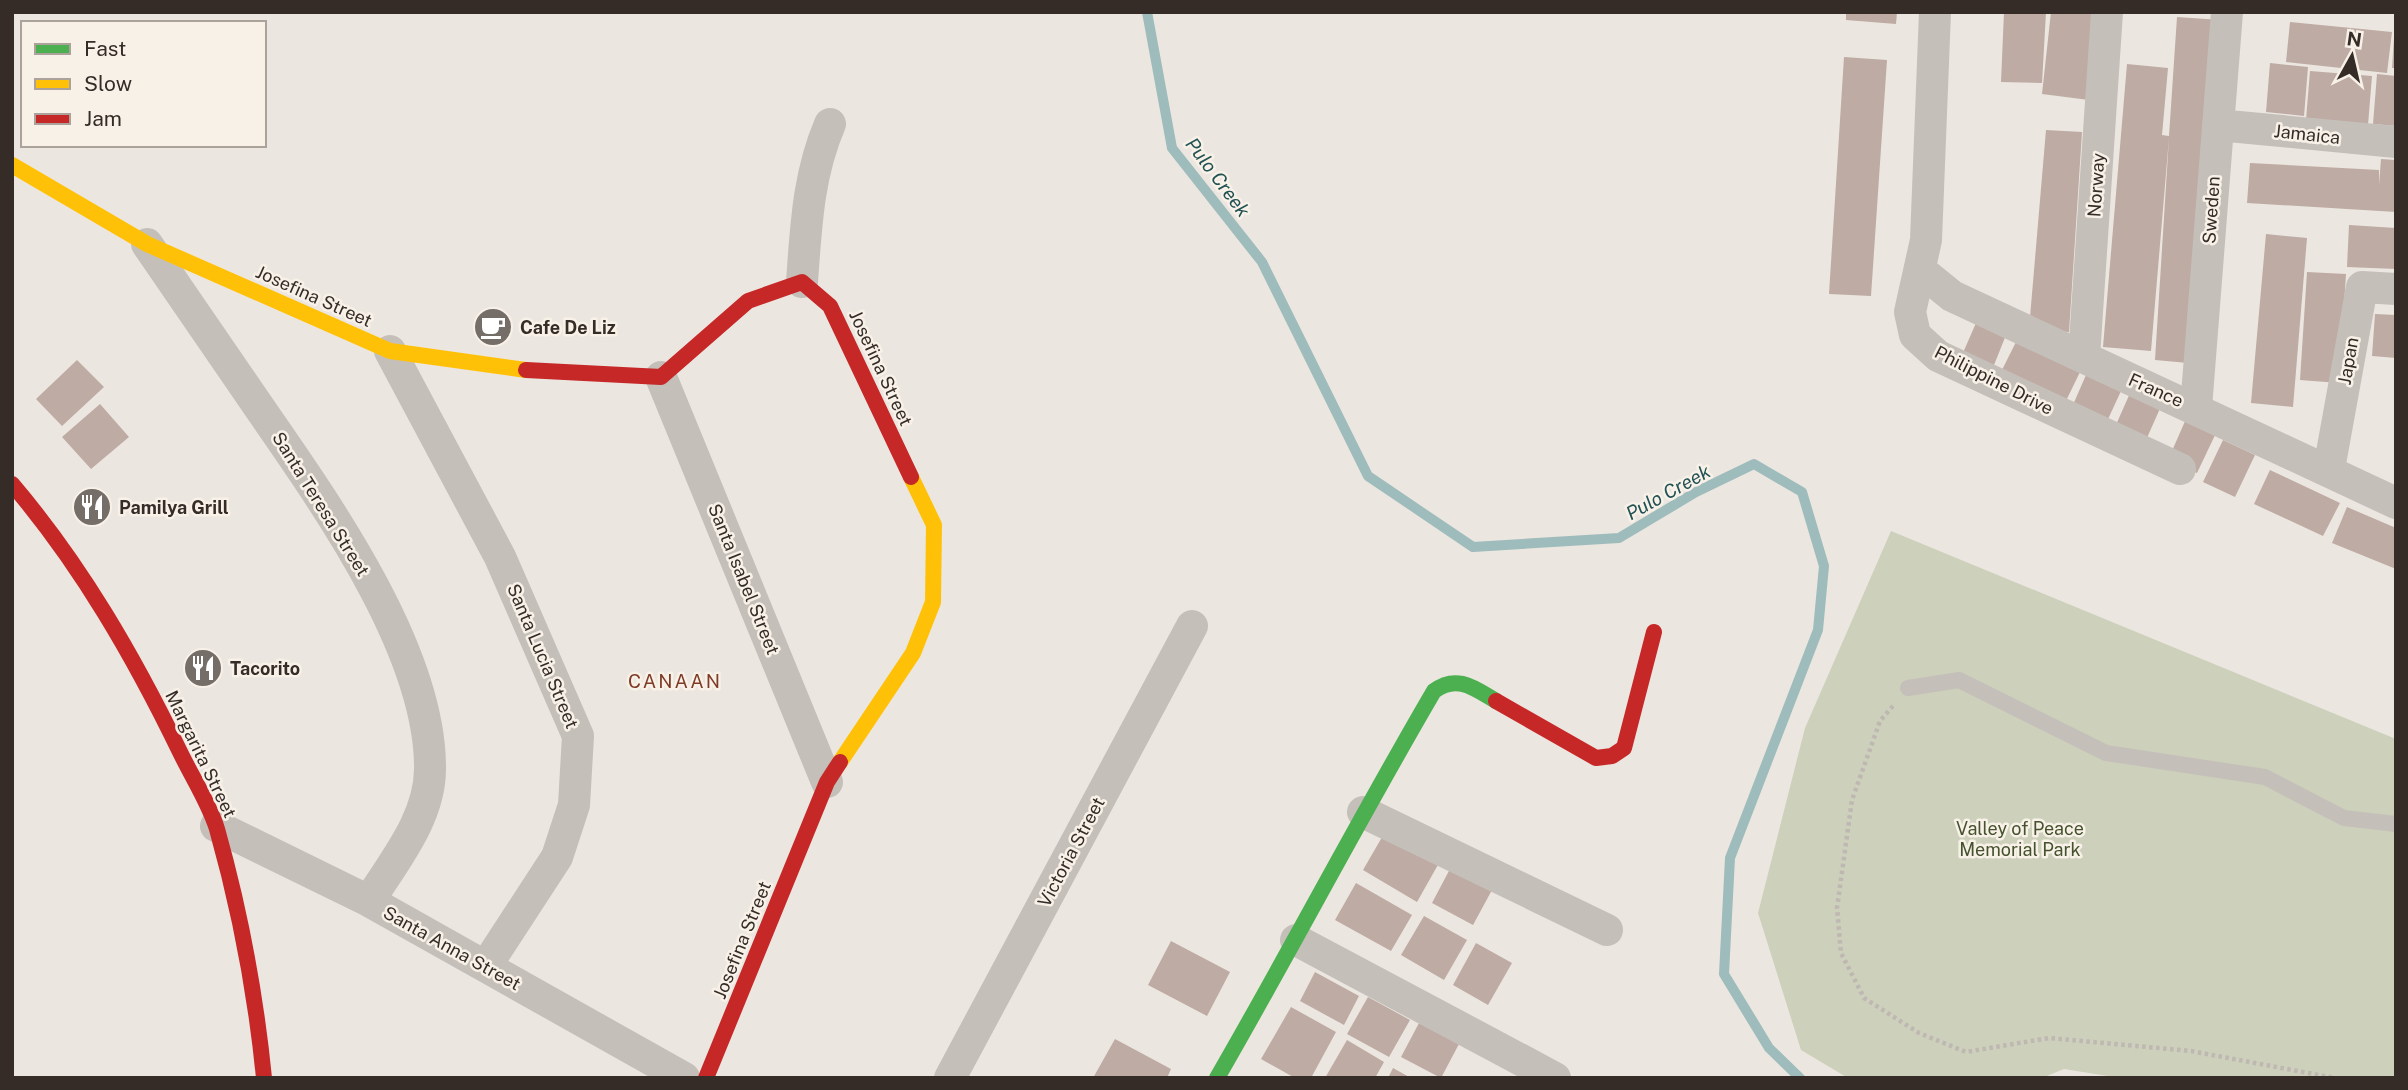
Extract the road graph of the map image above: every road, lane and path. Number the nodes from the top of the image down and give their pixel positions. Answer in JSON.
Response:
{"nodes":[{"id":1,"x":1935,"y":12,"type":"edge"},
{"id":2,"x":2107,"y":12,"type":"edge"},
{"id":3,"x":2227,"y":12,"type":"edge"},
{"id":4,"x":831,"y":124,"type":"dead end"},
{"id":5,"x":2218,"y":125,"type":"junction"},
{"id":6,"x":2396,"y":142,"type":"edge"},
{"id":7,"x":12,"y":165,"type":"edge"},
{"id":8,"x":147,"y":244,"type":"junction"},
{"id":9,"x":1920,"y":270,"type":"junction"},
{"id":10,"x":802,"y":282,"type":"junction"},
{"id":11,"x":2396,"y":289,"type":"edge"},
{"id":12,"x":390,"y":351,"type":"junction"},
{"id":13,"x":2084,"y":357,"type":"junction"},
{"id":14,"x":661,"y":377,"type":"junction"},
{"id":15,"x":2196,"y":408,"type":"junction"},
{"id":16,"x":2180,"y":469,"type":"dead end"},
{"id":17,"x":2329,"y":469,"type":"junction"},
{"id":18,"x":12,"y":484,"type":"edge"},
{"id":19,"x":2396,"y":503,"type":"edge"},
{"id":20,"x":1192,"y":626,"type":"dead end"},
{"id":21,"x":1654,"y":632,"type":"dead end"},
{"id":22,"x":1908,"y":688,"type":"joint"},
{"id":23,"x":827,"y":782,"type":"junction"},
{"id":24,"x":1363,"y":812,"type":"junction"},
{"id":25,"x":2396,"y":824,"type":"edge"},
{"id":26,"x":216,"y":827,"type":"junction"},
{"id":27,"x":369,"y":901,"type":"junction"},
{"id":28,"x":1606,"y":930,"type":"dead end"},
{"id":29,"x":1296,"y":940,"type":"junction"},
{"id":30,"x":486,"y":966,"type":"junction"},
{"id":31,"x":1222,"y":1076,"type":"edge"},
{"id":32,"x":264,"y":1078,"type":"edge"},
{"id":33,"x":684,"y":1078,"type":"edge"},
{"id":34,"x":706,"y":1078,"type":"edge"},
{"id":35,"x":950,"y":1078,"type":"edge"},
{"id":36,"x":1555,"y":1078,"type":"edge"},
{"id":37,"x":2335,"y":1078,"type":"edge"}],
"edges":[{"from":1,"to":9,"type":"street","name":"Philippine Drive"},
{"from":2,"to":13,"type":"street","name":"Norway"},
{"from":3,"to":5,"type":"street","name":"Sweden"},
{"from":4,"to":10,"type":"street"},
{"from":5,"to":6,"type":"street","name":"Jamaica"},
{"from":5,"to":15,"type":"street","name":"Sweden"},
{"from":7,"to":8,"type":"street","name":"Josefina Street"},
{"from":8,"to":12,"type":"street","name":"Josefina Street"},
{"from":8,"to":27,"type":"street","name":"Santa Teresa Street"},
{"from":9,"to":13,"type":"street","name":"France"},
{"from":9,"to":16,"type":"street","name":"Philippine Drive"},
{"from":10,"to":14,"type":"street"},
{"from":10,"to":23,"type":"street","name":"Josefina Street"},
{"from":11,"to":17,"type":"street","name":"Japan"},
{"from":12,"to":14,"type":"street","name":"Josefina Street"},
{"from":12,"to":30,"type":"street","name":"Santa Lucia Street"},
{"from":13,"to":15,"type":"street","name":"France"},
{"from":14,"to":23,"type":"street","name":"Santa Isabel Street"},
{"from":15,"to":17,"type":"street","name":"France"},
{"from":17,"to":19,"type":"street","name":"France"},
{"from":18,"to":26,"type":"street","name":"Margarita Street"},
{"from":20,"to":35,"type":"street","name":"Victoria Street"},
{"from":21,"to":24,"type":"street"},
{"from":22,"to":25,"type":"lane"},
{"from":22,"to":37,"type":"path"},
{"from":23,"to":34,"type":"street","name":"Josefina Street"},
{"from":24,"to":28,"type":"street"},
{"from":24,"to":29,"type":"street"},
{"from":26,"to":27,"type":"street","name":"Santa Anna Street"},
{"from":26,"to":32,"type":"street","name":"Margarita Street"},
{"from":27,"to":30,"type":"street","name":"Santa Anna Street"},
{"from":29,"to":31,"type":"street"},
{"from":29,"to":36,"type":"street"},
{"from":30,"to":33,"type":"street","name":"Santa Anna Street"}]}
